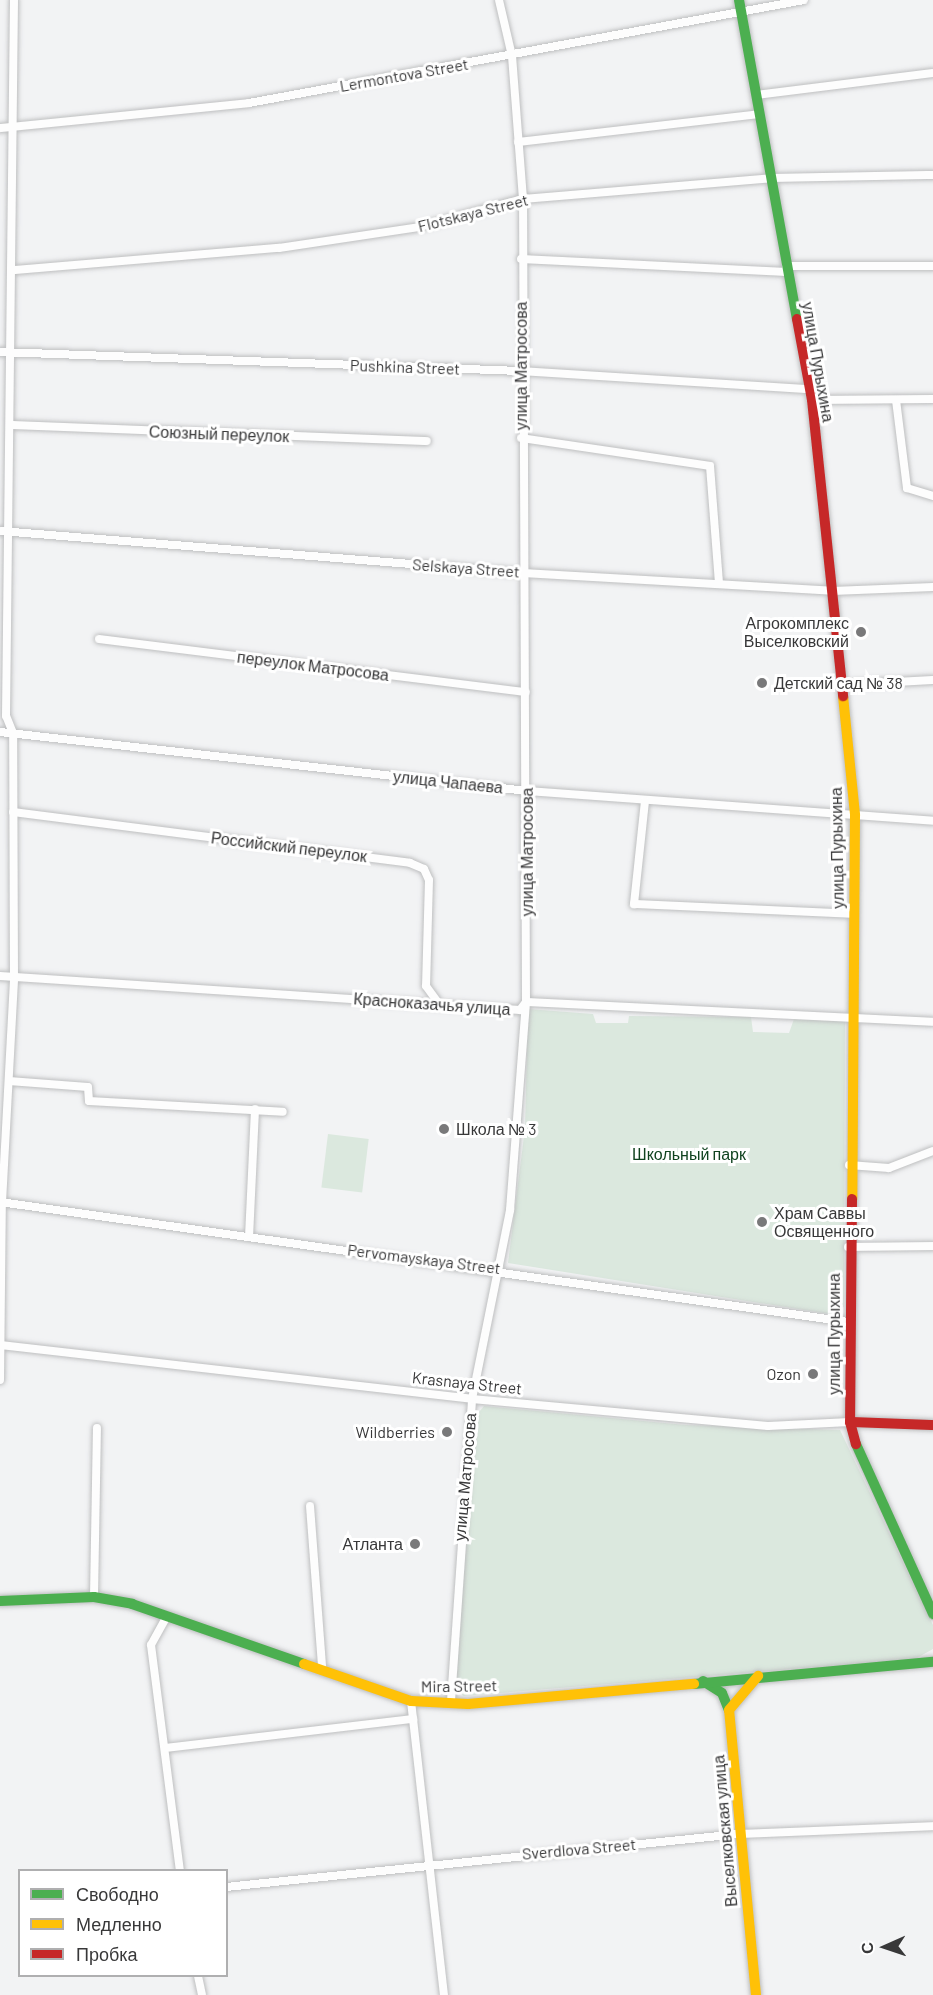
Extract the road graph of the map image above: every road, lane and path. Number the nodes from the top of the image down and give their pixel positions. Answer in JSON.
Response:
{"nodes":[{"id":1,"x":14,"y":0,"type":"edge"},
{"id":2,"x":499,"y":0,"type":"edge"},
{"id":3,"x":804,"y":0,"type":"edge"},
{"id":4,"x":740,"y":5,"type":"edge"},
{"id":5,"x":512,"y":56,"type":"junction"},
{"id":6,"x":933,"y":73,"type":"edge"},
{"id":7,"x":756,"y":96,"type":"junction"},
{"id":8,"x":759,"y":114,"type":"junction"},
{"id":9,"x":4,"y":128,"type":"edge"},
{"id":10,"x":518,"y":142,"type":"junction"},
{"id":11,"x":933,"y":175,"type":"edge"},
{"id":12,"x":771,"y":178,"type":"junction"},
{"id":13,"x":523,"y":199,"type":"junction"},
{"id":14,"x":521,"y":259,"type":"junction"},
{"id":15,"x":933,"y":266,"type":"edge"},
{"id":16,"x":786,"y":269,"type":"junction"},
{"id":17,"x":15,"y":270,"type":"junction"},
{"id":18,"x":0,"y":352,"type":"edge"},
{"id":19,"x":12,"y":352,"type":"junction"},
{"id":20,"x":520,"y":371,"type":"junction"},
{"id":21,"x":811,"y":395,"type":"junction"},
{"id":22,"x":933,"y":399,"type":"edge"},
{"id":23,"x":896,"y":400,"type":"junction"},
{"id":24,"x":10,"y":425,"type":"junction"},
{"id":25,"x":521,"y":438,"type":"junction"},
{"id":26,"x":427,"y":441,"type":"dead end"},
{"id":27,"x":933,"y":496,"type":"edge"},
{"id":28,"x":4,"y":531,"type":"edge"},
{"id":29,"x":523,"y":573,"type":"junction"},
{"id":30,"x":719,"y":583,"type":"junction"},
{"id":31,"x":933,"y":587,"type":"edge"},
{"id":32,"x":832,"y":591,"type":"junction"},
{"id":33,"x":99,"y":639,"type":"dead end"},
{"id":34,"x":933,"y":680,"type":"edge"},
{"id":35,"x":841,"y":685,"type":"junction"},
{"id":36,"x":526,"y":692,"type":"junction"},
{"id":37,"x":0,"y":732,"type":"edge"},
{"id":38,"x":13,"y":733,"type":"junction"},
{"id":39,"x":528,"y":791,"type":"junction"},
{"id":40,"x":645,"y":801,"type":"junction"},
{"id":41,"x":13,"y":812,"type":"junction"},
{"id":42,"x":855,"y":815,"type":"junction"},
{"id":43,"x":933,"y":822,"type":"edge"},
{"id":44,"x":853,"y":914,"type":"junction"},
{"id":45,"x":0,"y":976,"type":"edge"},
{"id":46,"x":14,"y":977,"type":"junction"},
{"id":47,"x":526,"y":1002,"type":"junction"},
{"id":48,"x":440,"y":1005,"type":"junction"},
{"id":49,"x":852,"y":1017,"type":"junction"},
{"id":50,"x":933,"y":1022,"type":"edge"},
{"id":51,"x":9,"y":1081,"type":"junction"},
{"id":52,"x":255,"y":1109,"type":"junction"},
{"id":53,"x":283,"y":1112,"type":"dead end"},
{"id":54,"x":933,"y":1151,"type":"edge"},
{"id":55,"x":849,"y":1165,"type":"junction"},
{"id":56,"x":1,"y":1202,"type":"edge"},
{"id":57,"x":249,"y":1237,"type":"junction"},
{"id":58,"x":933,"y":1246,"type":"edge"},
{"id":59,"x":848,"y":1247,"type":"junction"},
{"id":60,"x":501,"y":1269,"type":"junction"},
{"id":61,"x":848,"y":1322,"type":"junction"},
{"id":62,"x":1,"y":1346,"type":"edge"},
{"id":63,"x":0,"y":1380,"type":"edge"},
{"id":64,"x":472,"y":1399,"type":"junction"},
{"id":65,"x":849,"y":1422,"type":"junction"},
{"id":66,"x":933,"y":1425,"type":"edge"},
{"id":67,"x":97,"y":1428,"type":"dead end"},
{"id":68,"x":310,"y":1506,"type":"dead end"},
{"id":69,"x":94,"y":1597,"type":"junction"},
{"id":70,"x":0,"y":1601,"type":"edge"},
{"id":71,"x":933,"y":1614,"type":"edge"},
{"id":72,"x":167,"y":1616,"type":"junction"},
{"id":73,"x":933,"y":1662,"type":"edge"},
{"id":74,"x":322,"y":1666,"type":"junction"},
{"id":75,"x":758,"y":1676,"type":"junction"},
{"id":76,"x":703,"y":1681,"type":"junction"},
{"id":77,"x":411,"y":1701,"type":"junction"},
{"id":78,"x":451,"y":1701,"type":"junction"},
{"id":79,"x":729,"y":1710,"type":"junction"},
{"id":80,"x":413,"y":1719,"type":"junction"},
{"id":81,"x":165,"y":1748,"type":"junction"},
{"id":82,"x":933,"y":1826,"type":"edge"},
{"id":83,"x":738,"y":1834,"type":"junction"},
{"id":84,"x":428,"y":1863,"type":"junction"},
{"id":85,"x":180,"y":1869,"type":"edge"},
{"id":86,"x":228,"y":1887,"type":"edge"},
{"id":87,"x":198,"y":1977,"type":"edge"},
{"id":88,"x":202,"y":1995,"type":"edge"},
{"id":89,"x":444,"y":1995,"type":"edge"},
{"id":90,"x":756,"y":1995,"type":"edge"}],
"edges":[{"from":1,"to":9,"type":"street"},
{"from":2,"to":5,"type":"street","name":"улица Матросова"},
{"from":3,"to":4,"type":"street","name":"Lermontova Street"},
{"from":4,"to":5,"type":"street","name":"Lermontova Street"},
{"from":4,"to":7,"type":"street","name":"улица Пурыхина"},
{"from":5,"to":9,"type":"street","name":"Lermontova Street"},
{"from":5,"to":10,"type":"street","name":"улица Матросова"},
{"from":6,"to":7,"type":"street"},
{"from":7,"to":8,"type":"street","name":"улица Пурыхина"},
{"from":8,"to":10,"type":"street"},
{"from":8,"to":12,"type":"street","name":"улица Пурыхина"},
{"from":9,"to":17,"type":"street"},
{"from":10,"to":13,"type":"street","name":"улица Матросова"},
{"from":11,"to":12,"type":"street","name":"Flotskaya Street"},
{"from":12,"to":13,"type":"street","name":"Flotskaya Street"},
{"from":12,"to":16,"type":"street","name":"улица Пурыхина"},
{"from":13,"to":14,"type":"street","name":"улица Матросова"},
{"from":13,"to":17,"type":"street","name":"Flotskaya Street"},
{"from":14,"to":16,"type":"street"},
{"from":14,"to":20,"type":"street","name":"улица Матросова"},
{"from":15,"to":16,"type":"street"},
{"from":16,"to":21,"type":"street","name":"улица Пурыхина"},
{"from":17,"to":19,"type":"street"},
{"from":18,"to":19,"type":"street","name":"Pushkina Street"},
{"from":19,"to":20,"type":"street","name":"Pushkina Street"},
{"from":19,"to":24,"type":"street"},
{"from":20,"to":21,"type":"street","name":"Pushkina Street"},
{"from":20,"to":25,"type":"street","name":"улица Матросова"},
{"from":21,"to":23,"type":"street","name":"Pushkina Street"},
{"from":21,"to":32,"type":"street","name":"улица Пурыхина"},
{"from":22,"to":23,"type":"street","name":"Pushkina Street"},
{"from":23,"to":27,"type":"street"},
{"from":24,"to":26,"type":"street","name":"Союзный переулок"},
{"from":24,"to":28,"type":"street"},
{"from":25,"to":29,"type":"street","name":"улица Матросова"},
{"from":25,"to":30,"type":"street"},
{"from":28,"to":29,"type":"street","name":"Selskaya Street"},
{"from":28,"to":38,"type":"street"},
{"from":29,"to":30,"type":"street","name":"Selskaya Street"},
{"from":29,"to":36,"type":"street","name":"улица Матросова"},
{"from":30,"to":32,"type":"street","name":"Selskaya Street"},
{"from":31,"to":32,"type":"street","name":"Selskaya Street"},
{"from":32,"to":35,"type":"street","name":"улица Пурыхина"},
{"from":33,"to":36,"type":"street","name":"переулок Матросова"},
{"from":34,"to":35,"type":"street"},
{"from":35,"to":42,"type":"street","name":"улица Пурыхина"},
{"from":36,"to":39,"type":"street","name":"улица Матросова"},
{"from":37,"to":38,"type":"street","name":"улица Чапаева"},
{"from":38,"to":39,"type":"street","name":"улица Чапаева"},
{"from":38,"to":41,"type":"street"},
{"from":39,"to":40,"type":"street","name":"улица Чапаева"},
{"from":39,"to":47,"type":"street","name":"улица Матросова"},
{"from":40,"to":42,"type":"street","name":"улица Чапаева"},
{"from":40,"to":44,"type":"street"},
{"from":41,"to":46,"type":"street"},
{"from":41,"to":48,"type":"street","name":"Российский переулок"},
{"from":42,"to":43,"type":"street","name":"улица Чапаева"},
{"from":42,"to":44,"type":"street","name":"улица Пурыхина"},
{"from":44,"to":49,"type":"street","name":"улица Пурыхина"},
{"from":45,"to":46,"type":"street","name":"Красноказачья улица"},
{"from":46,"to":48,"type":"street","name":"Красноказачья улица"},
{"from":46,"to":51,"type":"street"},
{"from":47,"to":48,"type":"street","name":"Красноказачья улица"},
{"from":47,"to":49,"type":"street","name":"Красноказачья улица"},
{"from":47,"to":60,"type":"street","name":"улица Матросова"},
{"from":49,"to":50,"type":"street","name":"Красноказачья улица"},
{"from":49,"to":55,"type":"street","name":"улица Пурыхина"},
{"from":51,"to":52,"type":"street"},
{"from":51,"to":56,"type":"street"},
{"from":52,"to":53,"type":"street"},
{"from":52,"to":57,"type":"street"},
{"from":54,"to":55,"type":"street"},
{"from":55,"to":59,"type":"street","name":"улица Пурыхина"},
{"from":56,"to":57,"type":"street","name":"Pervomayskaya Street"},
{"from":56,"to":62,"type":"street"},
{"from":57,"to":60,"type":"street","name":"Pervomayskaya Street"},
{"from":58,"to":59,"type":"street"},
{"from":59,"to":61,"type":"street","name":"улица Пурыхина"},
{"from":60,"to":61,"type":"street","name":"Pervomayskaya Street"},
{"from":60,"to":64,"type":"street","name":"улица Матросова"},
{"from":61,"to":65,"type":"street","name":"улица Пурыхина"},
{"from":62,"to":63,"type":"street"},
{"from":62,"to":64,"type":"street","name":"Krasnaya Street"},
{"from":64,"to":65,"type":"street","name":"Krasnaya Street"},
{"from":64,"to":78,"type":"street","name":"улица Матросова"},
{"from":65,"to":66,"type":"street","name":"Krasnaya Street"},
{"from":65,"to":71,"type":"street","name":"улица Пурыхина"},
{"from":67,"to":69,"type":"street"},
{"from":68,"to":74,"type":"street"},
{"from":69,"to":70,"type":"street","name":"Mira Street"},
{"from":69,"to":72,"type":"street","name":"Mira Street"},
{"from":72,"to":74,"type":"street","name":"Mira Street"},
{"from":72,"to":81,"type":"street"},
{"from":73,"to":75,"type":"street","name":"Mira Street"},
{"from":74,"to":77,"type":"street","name":"Mira Street"},
{"from":75,"to":76,"type":"street","name":"Mira Street"},
{"from":75,"to":79,"type":"street"},
{"from":76,"to":78,"type":"street","name":"Mira Street"},
{"from":76,"to":79,"type":"street"},
{"from":77,"to":78,"type":"street","name":"Mira Street"},
{"from":77,"to":80,"type":"street"},
{"from":79,"to":83,"type":"street","name":"Выселковская улица"},
{"from":80,"to":81,"type":"street","name":"Mira Street"},
{"from":80,"to":84,"type":"street"},
{"from":81,"to":85,"type":"street"},
{"from":82,"to":83,"type":"street","name":"Sverdlova Street"},
{"from":83,"to":84,"type":"street","name":"Sverdlova Street"},
{"from":83,"to":90,"type":"street","name":"Выселковская улица"},
{"from":84,"to":86,"type":"street","name":"Sverdlova Street"},
{"from":84,"to":89,"type":"street"},
{"from":87,"to":88,"type":"street"}]}
